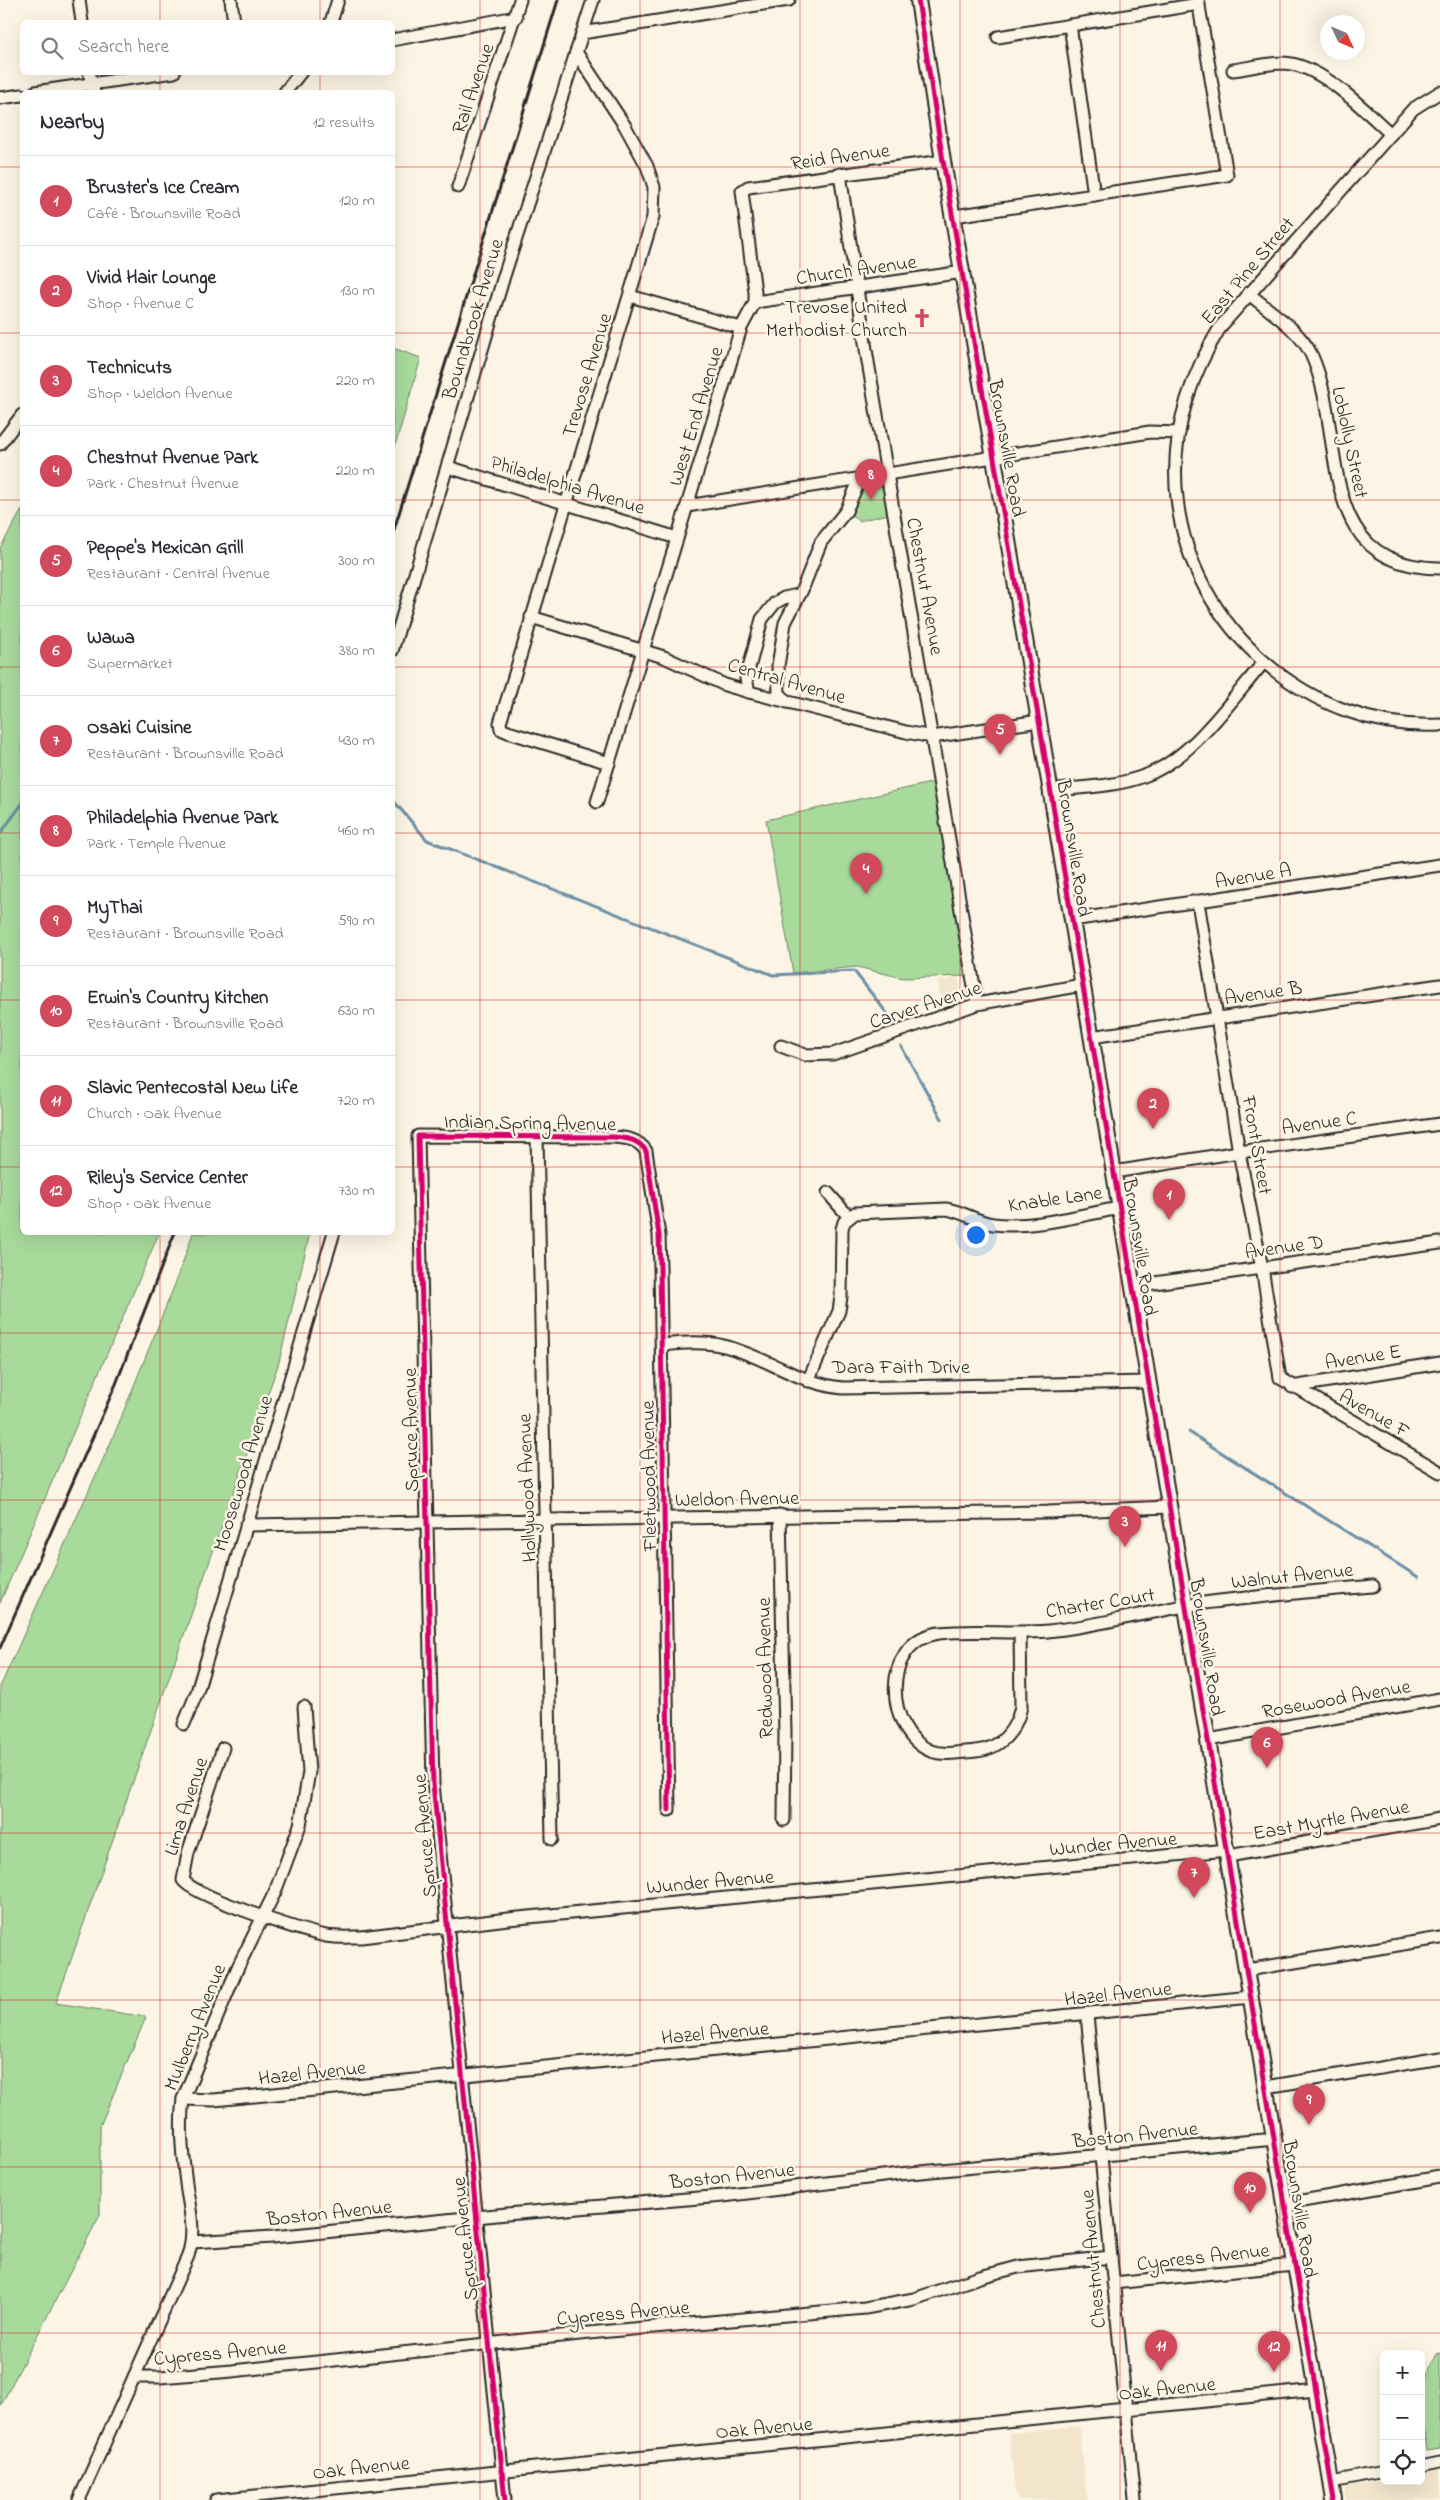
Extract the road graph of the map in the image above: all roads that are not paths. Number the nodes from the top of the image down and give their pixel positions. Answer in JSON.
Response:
{"nodes":[{"id":1,"x":78,"y":0,"type":"edge"},
{"id":2,"x":231,"y":0,"type":"edge"},
{"id":3,"x":338,"y":0,"type":"edge"},
{"id":4,"x":520,"y":0,"type":"edge"},
{"id":5,"x":593,"y":0,"type":"edge"},
{"id":6,"x":789,"y":0,"type":"edge"},
{"id":7,"x":918,"y":0,"type":"edge"},
{"id":8,"x":1199,"y":2,"type":"edge"},
{"id":9,"x":516,"y":17,"type":"junction"},
{"id":10,"x":82,"y":20,"type":"edge"},
{"id":11,"x":234,"y":20,"type":"edge"},
{"id":12,"x":332,"y":20,"type":"edge"},
{"id":13,"x":1070,"y":25,"type":"junction"},
{"id":14,"x":582,"y":34,"type":"junction"},
{"id":15,"x":998,"y":37,"type":"dead end"},
{"id":16,"x":395,"y":40,"type":"edge"},
{"id":17,"x":576,"y":52,"type":"junction"},
{"id":18,"x":1233,"y":70,"type":"dead end"},
{"id":19,"x":90,"y":75,"type":"edge"},
{"id":20,"x":160,"y":75,"type":"edge"},
{"id":21,"x":299,"y":75,"type":"edge"},
{"id":22,"x":94,"y":89,"type":"edge"},
{"id":23,"x":48,"y":90,"type":"edge"},
{"id":24,"x":287,"y":90,"type":"edge"},
{"id":25,"x":1440,"y":92,"type":"edge"},
{"id":26,"x":20,"y":95,"type":"edge"},
{"id":27,"x":0,"y":98,"type":"edge"},
{"id":28,"x":1391,"y":134,"type":"junction"},
{"id":29,"x":943,"y":161,"type":"junction"},
{"id":30,"x":840,"y":174,"type":"junction"},
{"id":31,"x":458,"y":187,"type":"dead end"},
{"id":32,"x":1094,"y":195,"type":"junction"},
{"id":33,"x":954,"y":216,"type":"junction"},
{"id":34,"x":963,"y":272,"type":"junction"},
{"id":35,"x":858,"y":288,"type":"junction"},
{"id":36,"x":1248,"y":293,"type":"junction"},
{"id":37,"x":630,"y":296,"type":"junction"},
{"id":38,"x":755,"y":302,"type":"junction"},
{"id":39,"x":741,"y":328,"type":"junction"},
{"id":40,"x":20,"y":418,"type":"edge"},
{"id":41,"x":1179,"y":433,"type":"junction"},
{"id":42,"x":0,"y":444,"type":"edge"},
{"id":43,"x":995,"y":457,"type":"junction"},
{"id":44,"x":448,"y":467,"type":"junction"},
{"id":45,"x":888,"y":475,"type":"junction"},
{"id":46,"x":860,"y":479,"type":"junction"},
{"id":47,"x":565,"y":504,"type":"junction"},
{"id":48,"x":686,"y":506,"type":"junction"},
{"id":49,"x":677,"y":538,"type":"junction"},
{"id":50,"x":1440,"y":568,"type":"edge"},
{"id":51,"x":798,"y":595,"type":"junction"},
{"id":52,"x":532,"y":617,"type":"junction"},
{"id":53,"x":395,"y":641,"type":"edge"},
{"id":54,"x":643,"y":651,"type":"junction"},
{"id":55,"x":1264,"y":662,"type":"junction"},
{"id":56,"x":750,"y":692,"type":"junction"},
{"id":57,"x":787,"y":702,"type":"junction"},
{"id":58,"x":1039,"y":721,"type":"junction"},
{"id":59,"x":1440,"y":725,"type":"edge"},
{"id":60,"x":932,"y":736,"type":"junction"},
{"id":61,"x":608,"y":763,"type":"junction"},
{"id":62,"x":1050,"y":791,"type":"junction"},
{"id":63,"x":597,"y":802,"type":"dead end"},
{"id":64,"x":1440,"y":865,"type":"edge"},
{"id":65,"x":1198,"y":902,"type":"junction"},
{"id":66,"x":1072,"y":920,"type":"junction"},
{"id":67,"x":1082,"y":985,"type":"junction"},
{"id":68,"x":1440,"y":985,"type":"edge"},
{"id":69,"x":977,"y":1004,"type":"junction"},
{"id":70,"x":1217,"y":1018,"type":"junction"},
{"id":71,"x":1091,"y":1037,"type":"junction"},
{"id":72,"x":781,"y":1046,"type":"dead end"},
{"id":73,"x":1440,"y":1124,"type":"edge"},
{"id":74,"x":418,"y":1136,"type":"joint"},
{"id":75,"x":537,"y":1136,"type":"junction"},
{"id":76,"x":641,"y":1144,"type":"joint"},
{"id":77,"x":1239,"y":1152,"type":"junction"},
{"id":78,"x":1114,"y":1172,"type":"junction"},
{"id":79,"x":828,"y":1193,"type":"dead end"},
{"id":80,"x":1120,"y":1208,"type":"junction"},
{"id":81,"x":849,"y":1217,"type":"junction"},
{"id":82,"x":333,"y":1235,"type":"edge"},
{"id":83,"x":1440,"y":1243,"type":"edge"},
{"id":84,"x":1262,"y":1268,"type":"junction"},
{"id":85,"x":1132,"y":1286,"type":"junction"},
{"id":86,"x":662,"y":1345,"type":"junction"},
{"id":87,"x":1440,"y":1363,"type":"edge"},
{"id":88,"x":808,"y":1381,"type":"junction"},
{"id":89,"x":1149,"y":1382,"type":"junction"},
{"id":90,"x":1292,"y":1386,"type":"junction"},
{"id":91,"x":1440,"y":1472,"type":"edge"},
{"id":92,"x":1170,"y":1507,"type":"junction"},
{"id":93,"x":780,"y":1515,"type":"junction"},
{"id":94,"x":665,"y":1518,"type":"junction"},
{"id":95,"x":545,"y":1520,"type":"junction"},
{"id":96,"x":427,"y":1522,"type":"junction"},
{"id":97,"x":246,"y":1525,"type":"junction"},
{"id":98,"x":1373,"y":1586,"type":"dead end"},
{"id":99,"x":1186,"y":1606,"type":"junction"},
{"id":100,"x":1020,"y":1632,"type":"junction"},
{"id":101,"x":1440,"y":1699,"type":"edge"},
{"id":102,"x":304,"y":1707,"type":"dead end"},
{"id":103,"x":184,"y":1724,"type":"dead end"},
{"id":104,"x":1208,"y":1740,"type":"junction"},
{"id":105,"x":223,"y":1748,"type":"dead end"},
{"id":106,"x":669,"y":1810,"type":"dead end"},
{"id":107,"x":1440,"y":1819,"type":"edge"},
{"id":108,"x":784,"y":1820,"type":"dead end"},
{"id":109,"x":552,"y":1839,"type":"dead end"},
{"id":110,"x":1227,"y":1853,"type":"junction"},
{"id":111,"x":204,"y":1894,"type":"joint"},
{"id":112,"x":264,"y":1916,"type":"junction"},
{"id":113,"x":448,"y":1927,"type":"junction"},
{"id":114,"x":1440,"y":1938,"type":"edge"},
{"id":115,"x":1246,"y":1970,"type":"junction"},
{"id":116,"x":1251,"y":1997,"type":"junction"},
{"id":117,"x":1087,"y":2015,"type":"junction"},
{"id":118,"x":1440,"y":2058,"type":"edge"},
{"id":119,"x":463,"y":2075,"type":"junction"},
{"id":120,"x":1266,"y":2086,"type":"junction"},
{"id":121,"x":183,"y":2099,"type":"junction"},
{"id":122,"x":1275,"y":2139,"type":"junction"},
{"id":123,"x":1102,"y":2156,"type":"junction"},
{"id":124,"x":1440,"y":2177,"type":"edge"},
{"id":125,"x":1285,"y":2204,"type":"junction"},
{"id":126,"x":476,"y":2216,"type":"junction"},
{"id":127,"x":192,"y":2242,"type":"junction"},
{"id":128,"x":1111,"y":2257,"type":"junction"},
{"id":129,"x":1295,"y":2265,"type":"junction"},
{"id":130,"x":1113,"y":2284,"type":"junction"},
{"id":131,"x":490,"y":2344,"type":"junction"},
{"id":132,"x":134,"y":2377,"type":"junction"},
{"id":133,"x":1316,"y":2390,"type":"junction"},
{"id":134,"x":1125,"y":2411,"type":"junction"},
{"id":135,"x":1440,"y":2462,"type":"edge"},
{"id":136,"x":1425,"y":2465,"type":"edge"},
{"id":137,"x":503,"y":2471,"type":"junction"},
{"id":138,"x":1380,"y":2473,"type":"edge"},
{"id":139,"x":1331,"y":2482,"type":"junction"},
{"id":140,"x":79,"y":2500,"type":"edge"},
{"id":141,"x":216,"y":2500,"type":"edge"},
{"id":142,"x":505,"y":2500,"type":"edge"},
{"id":143,"x":1134,"y":2500,"type":"edge"},
{"id":144,"x":1334,"y":2500,"type":"edge"}],
"edges":[{"from":1,"to":10,"type":"street"},
{"from":2,"to":11,"type":"street"},
{"from":3,"to":12,"type":"street"},
{"from":4,"to":9,"type":"street","name":"Rail Avenue"},
{"from":5,"to":14,"type":"street","name":"Boundbrook Avenue"},
{"from":6,"to":14,"type":"street"},
{"from":7,"to":29,"type":"street","name":"Brownsville Road"},
{"from":8,"to":13,"type":"street"},
{"from":8,"to":32,"type":"street"},
{"from":9,"to":16,"type":"street"},
{"from":9,"to":31,"type":"street","name":"Rail Avenue"},
{"from":13,"to":15,"type":"street"},
{"from":13,"to":32,"type":"street"},
{"from":14,"to":17,"type":"street","name":"Boundbrook Avenue"},
{"from":17,"to":37,"type":"street","name":"Trevose Avenue"},
{"from":17,"to":44,"type":"street","name":"Boundbrook Avenue"},
{"from":18,"to":28,"type":"street"},
{"from":19,"to":22,"type":"street"},
{"from":20,"to":22,"type":"street"},
{"from":21,"to":24,"type":"street"},
{"from":22,"to":23,"type":"street"},
{"from":25,"to":28,"type":"street","name":"East Pine Street"},
{"from":26,"to":27,"type":"street"},
{"from":28,"to":36,"type":"street","name":"East Pine Street"},
{"from":29,"to":30,"type":"street","name":"Reid Avenue"},
{"from":29,"to":33,"type":"street","name":"Brownsville Road"},
{"from":30,"to":35,"type":"street","name":"Chestnut Avenue"},
{"from":30,"to":38,"type":"street","name":"Reid Avenue"},
{"from":32,"to":33,"type":"street"},
{"from":33,"to":34,"type":"street","name":"Brownsville Road"},
{"from":34,"to":35,"type":"street","name":"Church Avenue"},
{"from":34,"to":43,"type":"street","name":"Brownsville Road"},
{"from":35,"to":38,"type":"street","name":"Church Avenue"},
{"from":35,"to":45,"type":"street","name":"Chestnut Avenue"},
{"from":36,"to":41,"type":"street","name":"East Pine Street"},
{"from":36,"to":50,"type":"street","name":"Loblolly Street"},
{"from":37,"to":39,"type":"street"},
{"from":37,"to":47,"type":"street","name":"Trevose Avenue"},
{"from":38,"to":39,"type":"street","name":"West End Avenue"},
{"from":39,"to":48,"type":"street","name":"West End Avenue"},
{"from":40,"to":42,"type":"street"},
{"from":41,"to":43,"type":"street"},
{"from":41,"to":55,"type":"street","name":"East Pine Street"},
{"from":43,"to":45,"type":"street"},
{"from":43,"to":58,"type":"street","name":"Brownsville Road"},
{"from":44,"to":47,"type":"street","name":"Philadelphia Avenue"},
{"from":44,"to":53,"type":"street","name":"Boundbrook Avenue"},
{"from":45,"to":46,"type":"street"},
{"from":45,"to":60,"type":"street","name":"Chestnut Avenue"},
{"from":46,"to":48,"type":"street"},
{"from":46,"to":51,"type":"street"},
{"from":47,"to":49,"type":"street","name":"Philadelphia Avenue"},
{"from":47,"to":52,"type":"street","name":"Trevose Avenue"},
{"from":48,"to":49,"type":"street","name":"West End Avenue"},
{"from":49,"to":54,"type":"street","name":"West End Avenue"},
{"from":51,"to":56,"type":"street"},
{"from":51,"to":57,"type":"street"},
{"from":52,"to":54,"type":"street","name":"Central Avenue"},
{"from":52,"to":61,"type":"street","name":"Trevose Avenue"},
{"from":54,"to":56,"type":"street","name":"Central Avenue"},
{"from":54,"to":61,"type":"street","name":"West End Avenue"},
{"from":55,"to":59,"type":"street","name":"East Pine Street"},
{"from":55,"to":62,"type":"street"},
{"from":56,"to":57,"type":"street","name":"Central Avenue"},
{"from":57,"to":60,"type":"street","name":"Central Avenue"},
{"from":58,"to":60,"type":"street","name":"Central Avenue"},
{"from":58,"to":62,"type":"street","name":"Brownsville Road"},
{"from":60,"to":69,"type":"street","name":"Chestnut Avenue"},
{"from":61,"to":63,"type":"street","name":"West End Avenue"},
{"from":62,"to":66,"type":"street","name":"Brownsville Road"},
{"from":64,"to":65,"type":"street","name":"Avenue A"},
{"from":65,"to":66,"type":"street","name":"Avenue A"},
{"from":65,"to":70,"type":"street","name":"Front Street"},
{"from":66,"to":67,"type":"street","name":"Brownsville Road"},
{"from":67,"to":69,"type":"street","name":"Carver Avenue"},
{"from":67,"to":71,"type":"street","name":"Brownsville Road"},
{"from":68,"to":70,"type":"street","name":"Avenue B"},
{"from":69,"to":72,"type":"street","name":"Carver Avenue"},
{"from":70,"to":71,"type":"street","name":"Avenue B"},
{"from":70,"to":77,"type":"street","name":"Front Street"},
{"from":71,"to":78,"type":"street","name":"Brownsville Road"},
{"from":73,"to":77,"type":"street","name":"Avenue C"},
{"from":74,"to":75,"type":"street","name":"Indian Spring Avenue"},
{"from":74,"to":96,"type":"street","name":"Spruce Avenue"},
{"from":75,"to":76,"type":"street","name":"Indian Spring Avenue"},
{"from":75,"to":95,"type":"street","name":"Hollywood Avenue"},
{"from":76,"to":86,"type":"street","name":"Fleetwood Avenue"},
{"from":77,"to":78,"type":"street","name":"Avenue C"},
{"from":77,"to":84,"type":"street","name":"Front Street"},
{"from":78,"to":80,"type":"street","name":"Brownsville Road"},
{"from":79,"to":81,"type":"street"},
{"from":80,"to":81,"type":"street","name":"Knable Lane"},
{"from":80,"to":85,"type":"street","name":"Brownsville Road"},
{"from":81,"to":88,"type":"street"},
{"from":82,"to":97,"type":"street","name":"Moosewood Avenue"},
{"from":83,"to":84,"type":"street","name":"Avenue D"},
{"from":84,"to":85,"type":"street","name":"Avenue D"},
{"from":84,"to":90,"type":"street","name":"Front Street"},
{"from":85,"to":89,"type":"street","name":"Brownsville Road"},
{"from":86,"to":88,"type":"street","name":"Dara Faith Drive"},
{"from":86,"to":94,"type":"street","name":"Fleetwood Avenue"},
{"from":87,"to":90,"type":"street","name":"Avenue E"},
{"from":88,"to":89,"type":"street","name":"Dara Faith Drive"},
{"from":89,"to":92,"type":"street","name":"Brownsville Road"},
{"from":90,"to":91,"type":"street","name":"Avenue F"},
{"from":92,"to":93,"type":"street","name":"Weldon Avenue"},
{"from":92,"to":99,"type":"street","name":"Brownsville Road"},
{"from":93,"to":94,"type":"street","name":"Weldon Avenue"},
{"from":93,"to":108,"type":"street","name":"Redwood Avenue"},
{"from":94,"to":95,"type":"street","name":"Weldon Avenue"},
{"from":94,"to":106,"type":"street","name":"Fleetwood Avenue"},
{"from":95,"to":96,"type":"street","name":"Weldon Avenue"},
{"from":95,"to":109,"type":"street","name":"Hollywood Avenue"},
{"from":96,"to":97,"type":"street","name":"Weldon Avenue"},
{"from":96,"to":113,"type":"street","name":"Spruce Avenue"},
{"from":97,"to":103,"type":"street","name":"Moosewood Avenue"},
{"from":98,"to":99,"type":"street","name":"Walnut Avenue"},
{"from":99,"to":100,"type":"street","name":"Charter Court"},
{"from":99,"to":104,"type":"street","name":"Brownsville Road"},
{"from":100,"to":100,"type":"street","name":"Charter Court"},
{"from":101,"to":104,"type":"street","name":"Rosewood Avenue"},
{"from":102,"to":112,"type":"street","name":"Mulberry Avenue"},
{"from":104,"to":110,"type":"street","name":"Brownsville Road"},
{"from":105,"to":111,"type":"street","name":"Lima Avenue"},
{"from":107,"to":110,"type":"street","name":"East Myrtle Avenue"},
{"from":110,"to":113,"type":"street","name":"Wunder Avenue"},
{"from":110,"to":115,"type":"street","name":"Brownsville Road"},
{"from":111,"to":112,"type":"street","name":"Wunder Avenue"},
{"from":112,"to":113,"type":"street","name":"Wunder Avenue"},
{"from":112,"to":121,"type":"street","name":"Mulberry Avenue"},
{"from":113,"to":119,"type":"street","name":"Spruce Avenue"},
{"from":114,"to":115,"type":"street"},
{"from":115,"to":116,"type":"street","name":"Brownsville Road"},
{"from":116,"to":117,"type":"street","name":"Hazel Avenue"},
{"from":116,"to":120,"type":"street","name":"Brownsville Road"},
{"from":117,"to":119,"type":"street","name":"Hazel Avenue"},
{"from":117,"to":123,"type":"street","name":"Chestnut Avenue"},
{"from":118,"to":120,"type":"street"},
{"from":119,"to":121,"type":"street","name":"Hazel Avenue"},
{"from":119,"to":126,"type":"street","name":"Spruce Avenue"},
{"from":120,"to":122,"type":"street","name":"Brownsville Road"},
{"from":121,"to":127,"type":"street","name":"Mulberry Avenue"},
{"from":122,"to":123,"type":"street","name":"Boston Avenue"},
{"from":122,"to":125,"type":"street","name":"Brownsville Road"},
{"from":123,"to":126,"type":"street","name":"Boston Avenue"},
{"from":123,"to":128,"type":"street","name":"Chestnut Avenue"},
{"from":124,"to":125,"type":"street"},
{"from":125,"to":129,"type":"street","name":"Brownsville Road"},
{"from":126,"to":127,"type":"street","name":"Boston Avenue"},
{"from":126,"to":131,"type":"street","name":"Spruce Avenue"},
{"from":127,"to":132,"type":"street","name":"Mulberry Avenue"},
{"from":128,"to":130,"type":"street","name":"Chestnut Avenue"},
{"from":128,"to":131,"type":"street","name":"Cypress Avenue"},
{"from":129,"to":130,"type":"street","name":"Cypress Avenue"},
{"from":129,"to":133,"type":"street","name":"Brownsville Road"},
{"from":130,"to":134,"type":"street","name":"Chestnut Avenue"},
{"from":131,"to":132,"type":"street","name":"Cypress Avenue"},
{"from":131,"to":137,"type":"street","name":"Spruce Avenue"},
{"from":132,"to":140,"type":"street","name":"Mulberry Avenue"},
{"from":133,"to":134,"type":"street","name":"Oak Avenue"},
{"from":133,"to":139,"type":"street","name":"Brownsville Road"},
{"from":134,"to":137,"type":"street","name":"Oak Avenue"},
{"from":134,"to":143,"type":"street","name":"Chestnut Avenue"},
{"from":135,"to":136,"type":"street"},
{"from":137,"to":141,"type":"street","name":"Oak Avenue"},
{"from":137,"to":142,"type":"street","name":"Spruce Avenue"},
{"from":138,"to":139,"type":"street"},
{"from":139,"to":144,"type":"street","name":"Brownsville Road"}]}
